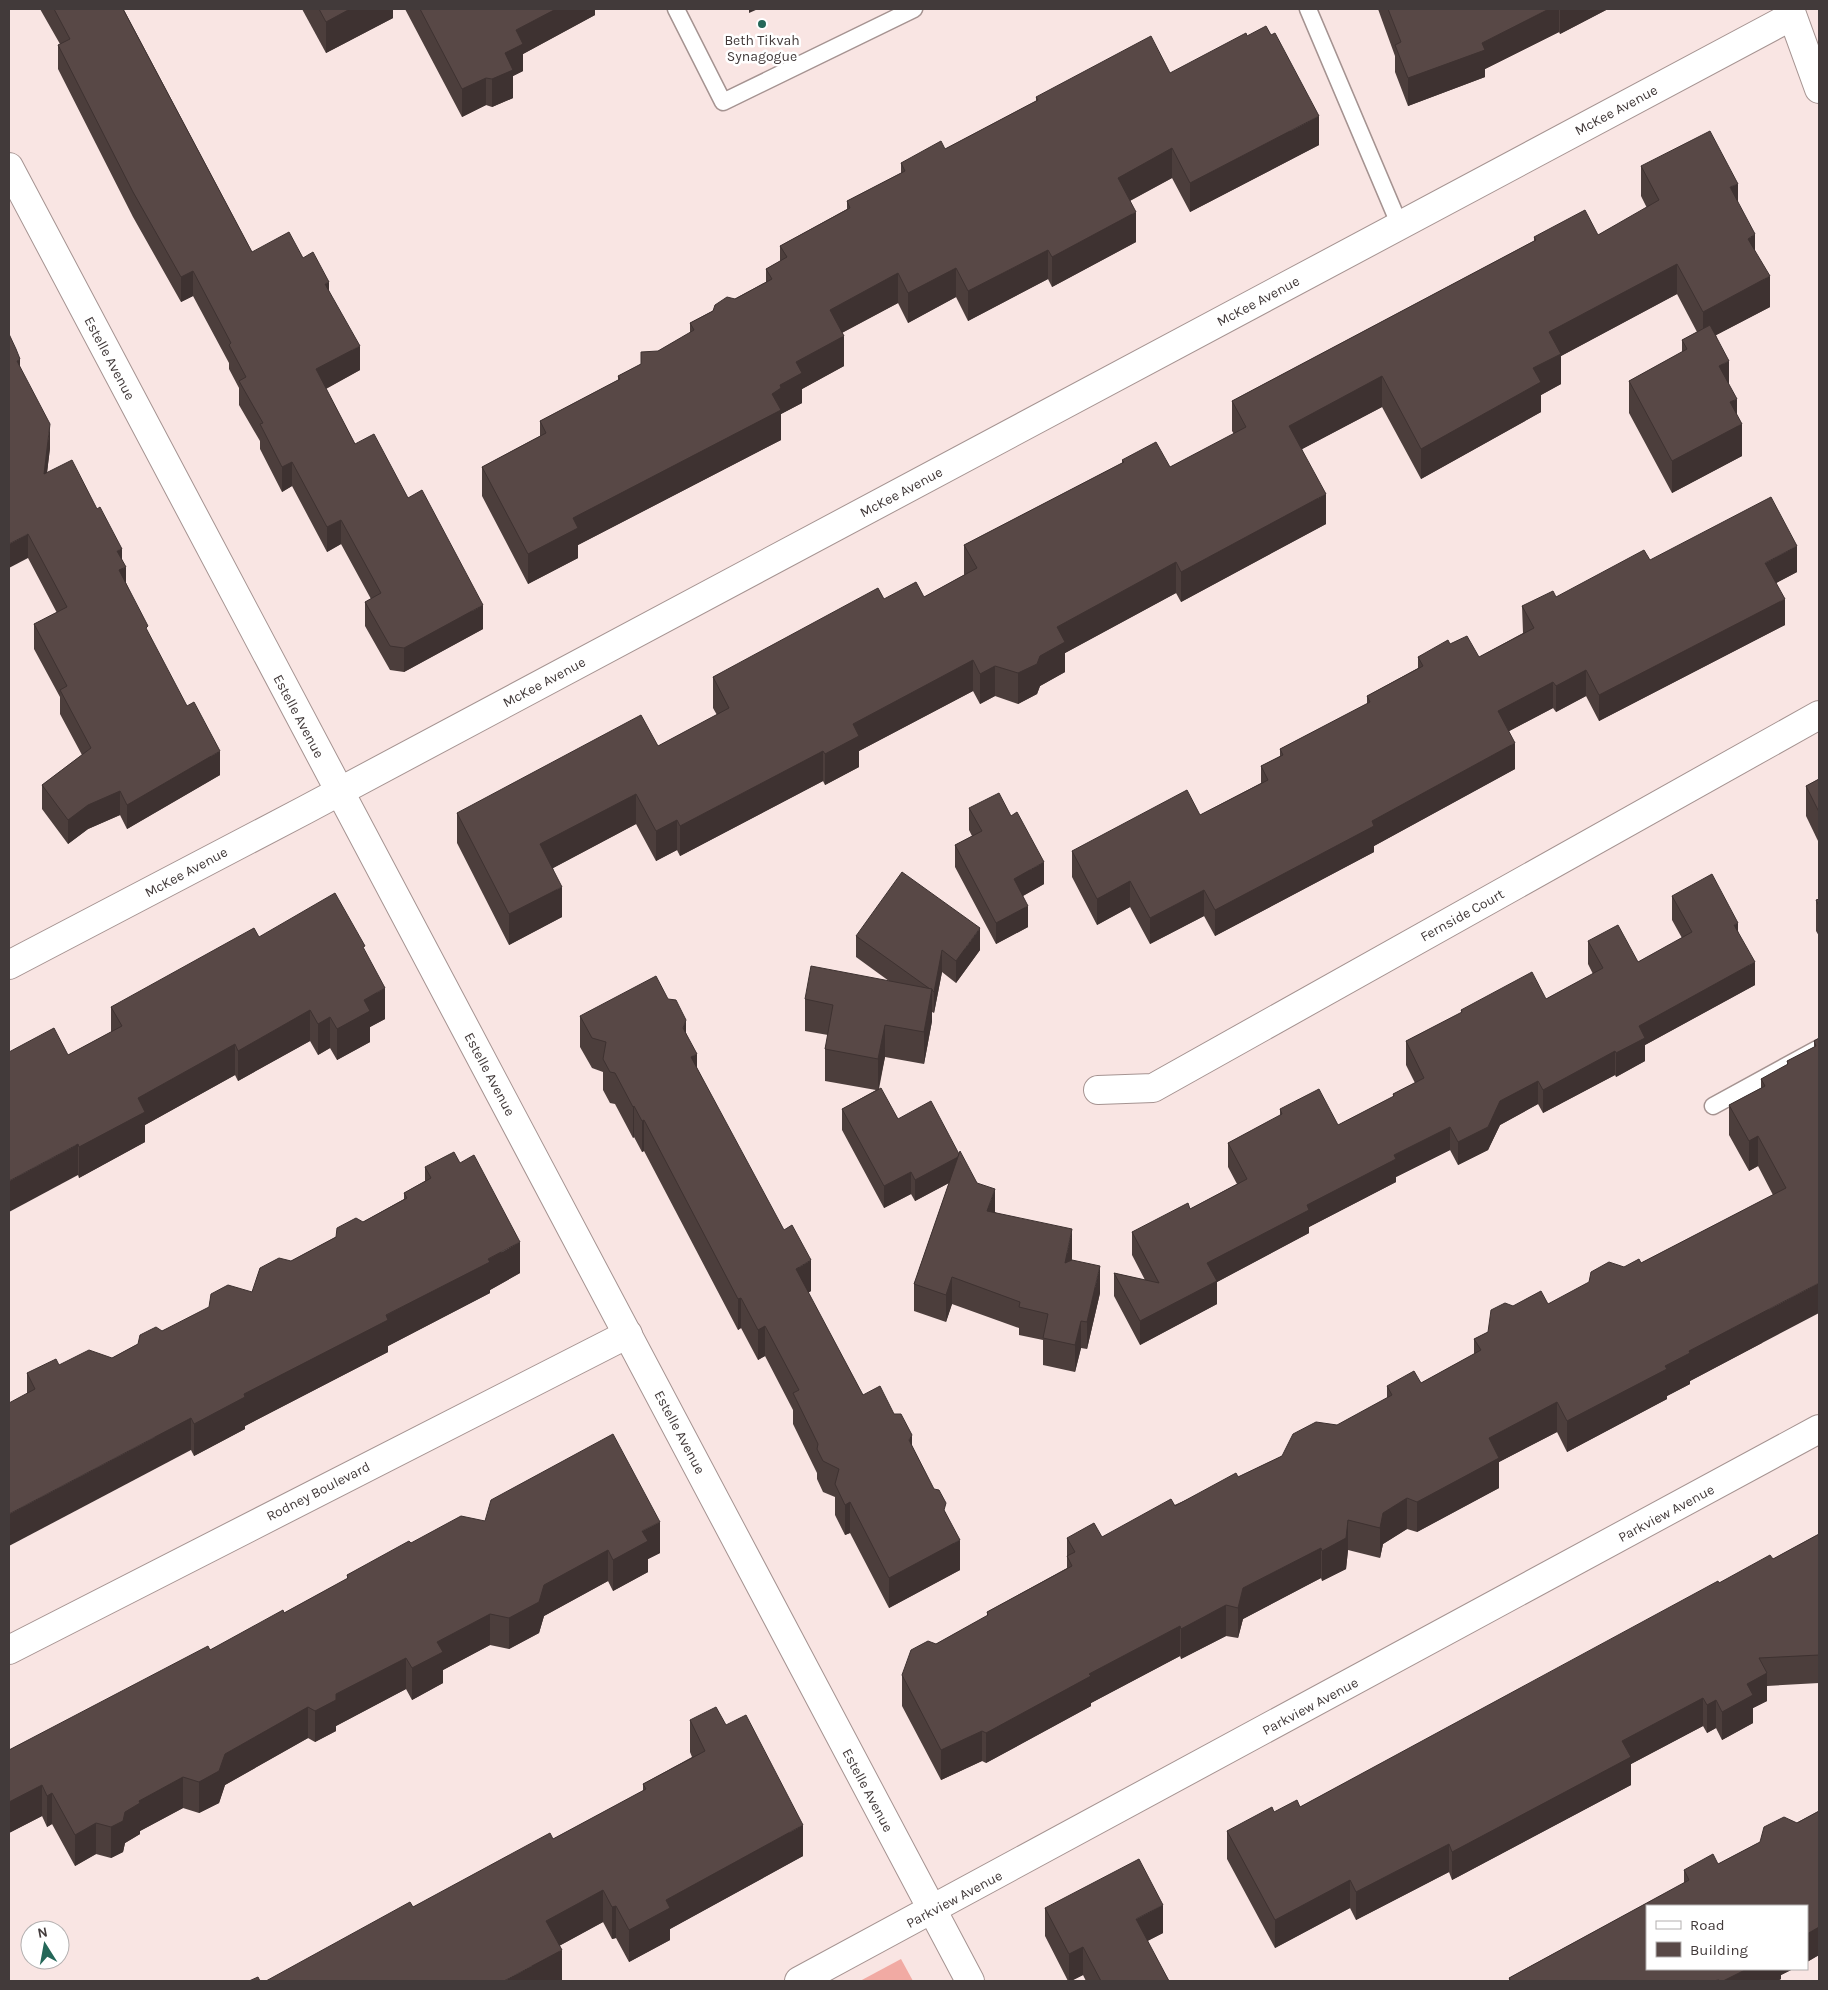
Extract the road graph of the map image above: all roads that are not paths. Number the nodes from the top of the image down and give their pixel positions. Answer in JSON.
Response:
{"nodes":[{"id":1,"x":676,"y":9,"type":"edge"},
{"id":2,"x":914,"y":9,"type":"edge"},
{"id":3,"x":1308,"y":9,"type":"edge"},
{"id":4,"x":1791,"y":12,"type":"edge"},
{"id":5,"x":1819,"y":89,"type":"edge"},
{"id":6,"x":9,"y":167,"type":"edge"},
{"id":7,"x":1400,"y":226,"type":"junction"},
{"id":8,"x":1819,"y":714,"type":"edge"},
{"id":9,"x":339,"y":792,"type":"junction"},
{"id":10,"x":9,"y":965,"type":"edge"},
{"id":11,"x":1819,"y":1048,"type":"edge"},
{"id":12,"x":1098,"y":1090,"type":"dead end"},
{"id":13,"x":1712,"y":1106,"type":"dead end"},
{"id":14,"x":628,"y":1334,"type":"junction"},
{"id":15,"x":1819,"y":1429,"type":"edge"},
{"id":16,"x":9,"y":1650,"type":"edge"},
{"id":17,"x":931,"y":1911,"type":"junction"},
{"id":18,"x":799,"y":1981,"type":"edge"},
{"id":19,"x":970,"y":1981,"type":"edge"}],
"edges":[{"from":1,"to":2,"type":"lane"},
{"from":3,"to":7,"type":"lane"},
{"from":4,"to":5,"type":"street"},
{"from":4,"to":7,"type":"street","name":"McKee Avenue"},
{"from":6,"to":9,"type":"street","name":"Estelle Avenue"},
{"from":7,"to":9,"type":"street","name":"McKee Avenue"},
{"from":8,"to":12,"type":"street","name":"Fernside Court"},
{"from":9,"to":10,"type":"street","name":"McKee Avenue"},
{"from":9,"to":14,"type":"street","name":"Estelle Avenue"},
{"from":11,"to":13,"type":"lane"},
{"from":14,"to":16,"type":"street","name":"Rodney Boulevard"},
{"from":14,"to":17,"type":"street","name":"Estelle Avenue"},
{"from":15,"to":17,"type":"street","name":"Parkview Avenue"},
{"from":17,"to":18,"type":"street","name":"Parkview Avenue"},
{"from":17,"to":19,"type":"street","name":"Estelle Avenue"}]}
